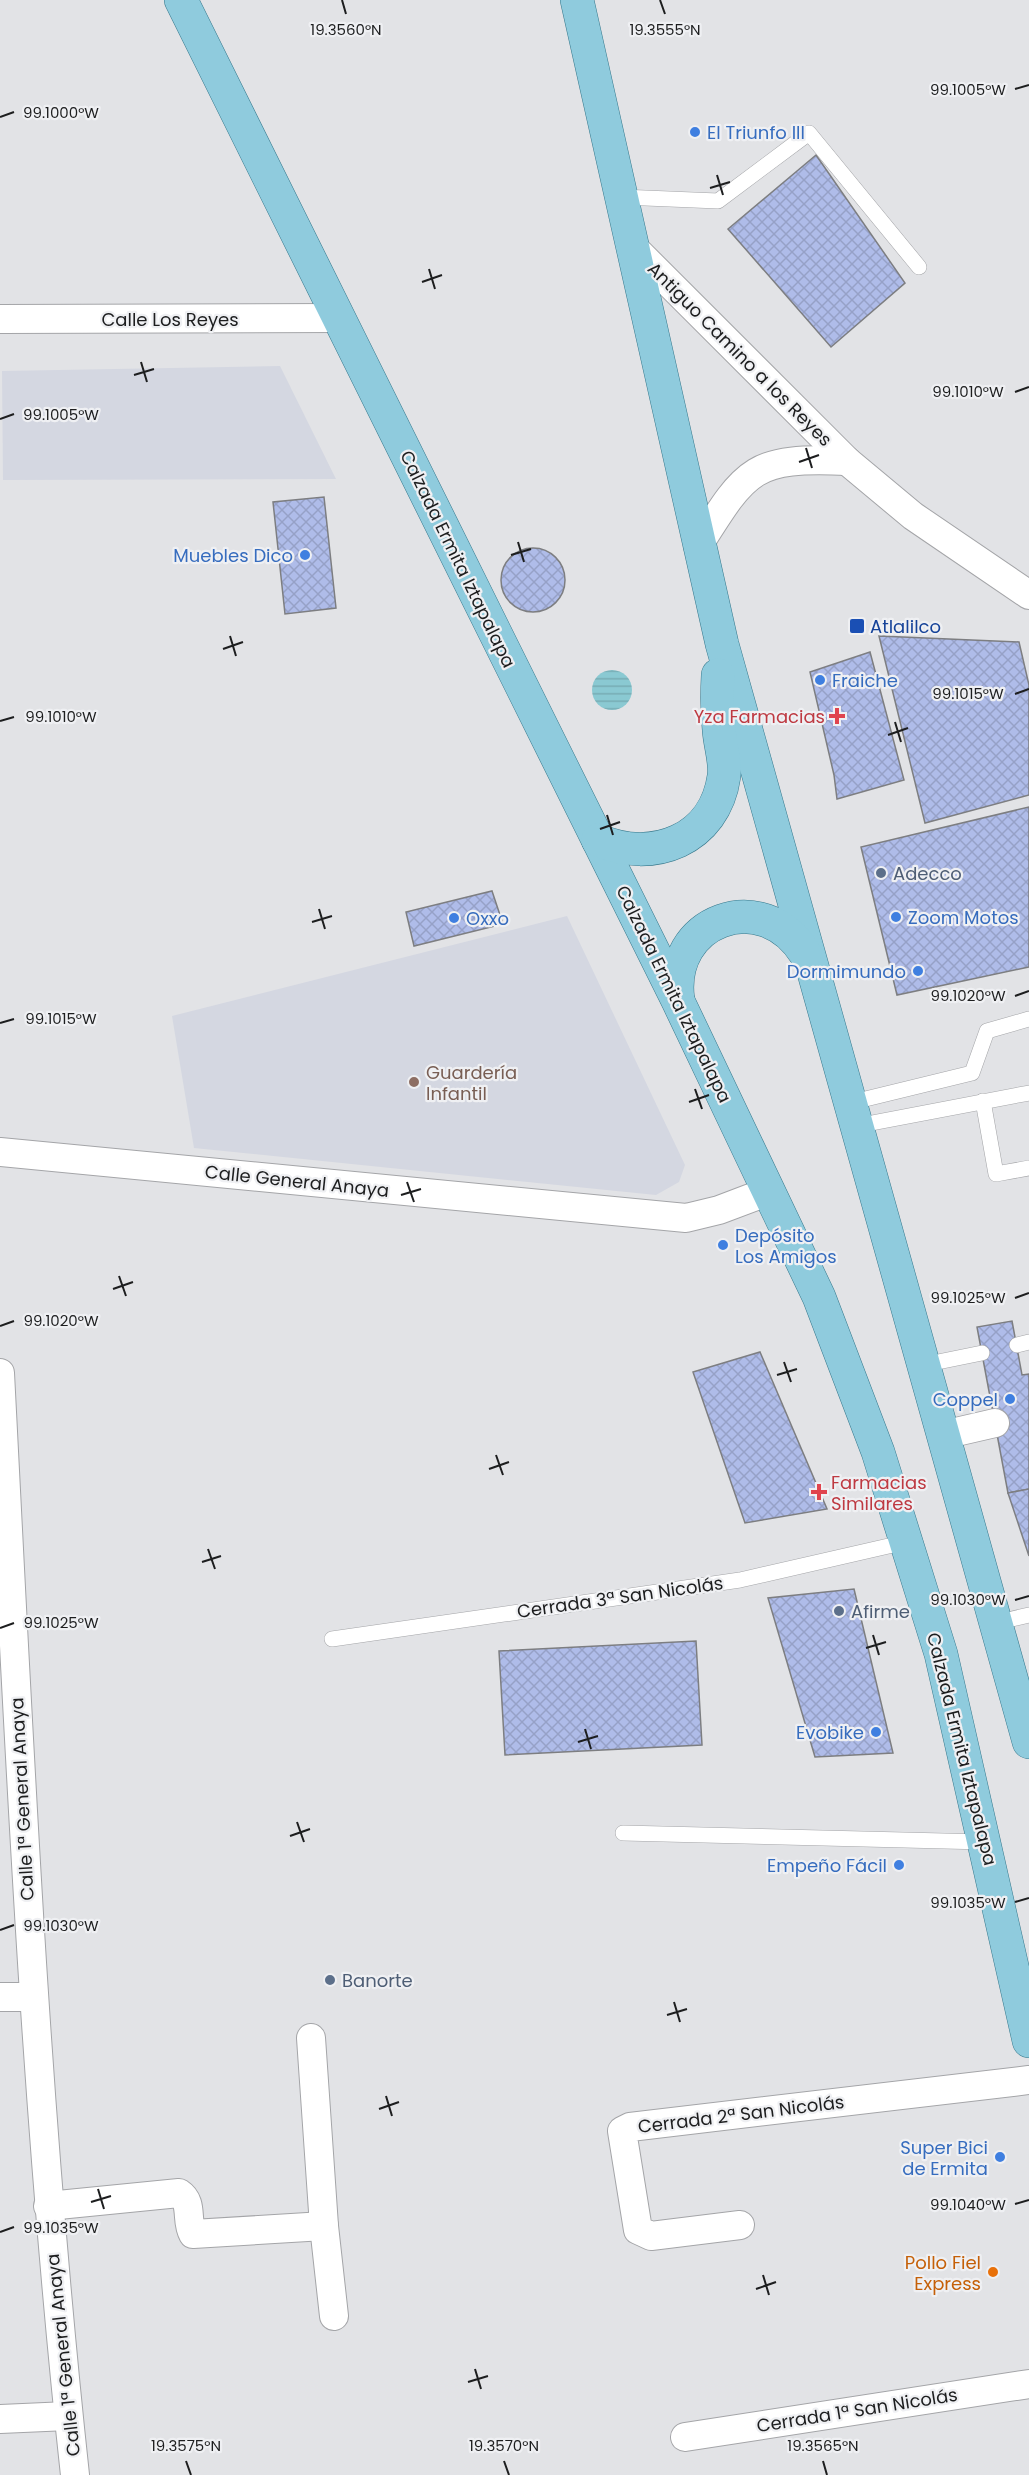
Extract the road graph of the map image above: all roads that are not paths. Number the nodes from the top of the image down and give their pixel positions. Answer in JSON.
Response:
{"nodes":[{"id":1,"x":181,"y":0,"type":"edge"},
{"id":2,"x":577,"y":0,"type":"edge"},
{"id":3,"x":621,"y":197,"type":"junction"},
{"id":4,"x":633,"y":247,"type":"junction"},
{"id":5,"x":919,"y":267,"type":"dead end"},
{"id":6,"x":340,"y":318,"type":"junction"},
{"id":7,"x":0,"y":319,"type":"edge"},
{"id":8,"x":847,"y":461,"type":"junction"},
{"id":9,"x":699,"y":546,"type":"junction"},
{"id":10,"x":1029,"y":596,"type":"edge"},
{"id":11,"x":722,"y":644,"type":"junction"},
{"id":12,"x":598,"y":840,"type":"junction"},
{"id":13,"x":806,"y":954,"type":"junction"},
{"id":14,"x":678,"y":1001,"type":"junction"},
{"id":15,"x":1029,"y":1020,"type":"edge"},
{"id":16,"x":1029,"y":1093,"type":"edge"},
{"id":17,"x":983,"y":1101,"type":"junction"},
{"id":18,"x":852,"y":1114,"type":"junction"},
{"id":19,"x":0,"y":1152,"type":"edge"},
{"id":20,"x":1029,"y":1168,"type":"edge"},
{"id":21,"x":769,"y":1191,"type":"junction"},
{"id":22,"x":982,"y":1353,"type":"dead end"},
{"id":23,"x":923,"y":1365,"type":"junction"},
{"id":24,"x":0,"y":1373,"type":"edge"},
{"id":25,"x":995,"y":1423,"type":"dead end"},
{"id":26,"x":943,"y":1435,"type":"junction"},
{"id":27,"x":906,"y":1542,"type":"junction"},
{"id":28,"x":1029,"y":1615,"type":"edge"},
{"id":29,"x":995,"y":1623,"type":"junction"},
{"id":30,"x":333,"y":1639,"type":"dead end"},
{"id":31,"x":1029,"y":1742,"type":"edge"},
{"id":32,"x":623,"y":1833,"type":"dead end"},
{"id":33,"x":985,"y":1842,"type":"junction"},
{"id":34,"x":0,"y":1997,"type":"edge"},
{"id":35,"x":32,"y":1997,"type":"junction"},
{"id":36,"x":311,"y":2038,"type":"dead end"},
{"id":37,"x":1029,"y":2041,"type":"edge"},
{"id":38,"x":1029,"y":2080,"type":"edge"},
{"id":39,"x":48,"y":2206,"type":"junction"},
{"id":40,"x":740,"y":2225,"type":"dead end"},
{"id":41,"x":324,"y":2226,"type":"junction"},
{"id":42,"x":334,"y":2316,"type":"dead end"},
{"id":43,"x":1029,"y":2384,"type":"edge"},
{"id":44,"x":68,"y":2416,"type":"junction"},
{"id":45,"x":0,"y":2419,"type":"edge"},
{"id":46,"x":685,"y":2437,"type":"dead end"},
{"id":47,"x":75,"y":2475,"type":"edge"}],
"edges":[{"from":1,"to":6,"type":"main road","name":"Calzada Ermita Iztapalapa"},
{"from":2,"to":3,"type":"main road"},
{"from":3,"to":4,"type":"main road"},
{"from":3,"to":5,"type":"lane"},
{"from":4,"to":8,"type":"street","name":"Antiguo Camino a los Reyes"},
{"from":4,"to":9,"type":"main road"},
{"from":6,"to":7,"type":"street","name":"Calle Los Reyes"},
{"from":6,"to":12,"type":"main road","name":"Calzada Ermita Iztapalapa"},
{"from":8,"to":9,"type":"street","name":"Antiguo Camino a los Reyes"},
{"from":8,"to":10,"type":"street","name":"Antiguo Camino a los Reyes"},
{"from":9,"to":11,"type":"main road"},
{"from":11,"to":12,"type":"main road"},
{"from":11,"to":13,"type":"main road"},
{"from":12,"to":14,"type":"main road","name":"Calzada Ermita Iztapalapa"},
{"from":13,"to":14,"type":"main road"},
{"from":13,"to":18,"type":"main road"},
{"from":14,"to":21,"type":"main road","name":"Calzada Ermita Iztapalapa"},
{"from":15,"to":18,"type":"lane"},
{"from":16,"to":17,"type":"lane"},
{"from":17,"to":18,"type":"lane"},
{"from":17,"to":20,"type":"lane"},
{"from":18,"to":23,"type":"main road"},
{"from":19,"to":21,"type":"street","name":"Calle General Anaya"},
{"from":21,"to":27,"type":"main road","name":"Calzada Ermita Iztapalapa"},
{"from":22,"to":23,"type":"lane"},
{"from":23,"to":26,"type":"main road"},
{"from":24,"to":35,"type":"street","name":"Calle 1ª General Anaya"},
{"from":25,"to":26,"type":"street"},
{"from":26,"to":29,"type":"main road"},
{"from":27,"to":30,"type":"lane","name":"Cerrada 3ª San Nicolás"},
{"from":27,"to":33,"type":"main road","name":"Calzada Ermita Iztapalapa"},
{"from":28,"to":29,"type":"lane"},
{"from":29,"to":31,"type":"main road"},
{"from":32,"to":33,"type":"lane"},
{"from":33,"to":37,"type":"main road","name":"Calzada Ermita Iztapalapa"},
{"from":34,"to":35,"type":"street"},
{"from":35,"to":39,"type":"street","name":"Calle 1ª General Anaya"},
{"from":36,"to":41,"type":"street"},
{"from":38,"to":40,"type":"street","name":"Cerrada 2ª San Nicolás"},
{"from":39,"to":41,"type":"street"},
{"from":39,"to":44,"type":"street","name":"Calle 1ª General Anaya"},
{"from":41,"to":42,"type":"street"},
{"from":43,"to":46,"type":"street","name":"Cerrada 1ª San Nicolás"},
{"from":44,"to":45,"type":"street"},
{"from":44,"to":47,"type":"street","name":"Calle 1ª General Anaya"}]}
